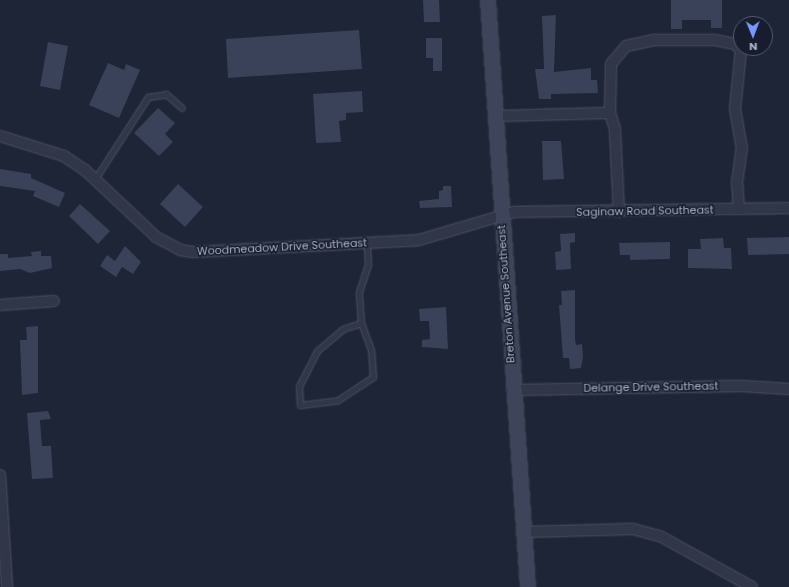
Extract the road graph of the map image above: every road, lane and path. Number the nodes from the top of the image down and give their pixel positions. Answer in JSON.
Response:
{"nodes":[{"id":1,"x":488,"y":0,"type":"edge"},
{"id":2,"x":182,"y":108,"type":"dead end"},
{"id":3,"x":610,"y":113,"type":"junction"},
{"id":4,"x":495,"y":116,"type":"junction"},
{"id":5,"x":0,"y":136,"type":"edge"},
{"id":6,"x":95,"y":179,"type":"junction"},
{"id":7,"x":789,"y":208,"type":"edge"},
{"id":8,"x":739,"y":209,"type":"junction"},
{"id":9,"x":619,"y":212,"type":"junction"},
{"id":10,"x":501,"y":216,"type":"junction"},
{"id":11,"x":367,"y":243,"type":"junction"},
{"id":12,"x":54,"y":301,"type":"dead end"},
{"id":13,"x":0,"y":305,"type":"edge"},
{"id":14,"x":361,"y":323,"type":"junction"},
{"id":15,"x":789,"y":389,"type":"edge"},
{"id":16,"x":512,"y":390,"type":"junction"},
{"id":17,"x":0,"y":475,"type":"edge"},
{"id":18,"x":525,"y":532,"type":"junction"},
{"id":19,"x":7,"y":587,"type":"edge"},
{"id":20,"x":528,"y":587,"type":"edge"},
{"id":21,"x":752,"y":587,"type":"edge"}],
"edges":[{"from":1,"to":4,"type":"main road","name":"Breton Avenue Southeast"},
{"from":2,"to":6,"type":"lane"},
{"from":3,"to":4,"type":"street"},
{"from":3,"to":8,"type":"street"},
{"from":3,"to":9,"type":"street"},
{"from":4,"to":10,"type":"main road","name":"Breton Avenue Southeast"},
{"from":5,"to":6,"type":"street","name":"Woodmeadow Drive Southeast"},
{"from":6,"to":11,"type":"street","name":"Woodmeadow Drive Southeast"},
{"from":7,"to":8,"type":"street","name":"Saginaw Road Southeast"},
{"from":8,"to":9,"type":"street","name":"Saginaw Road Southeast"},
{"from":9,"to":10,"type":"street","name":"Saginaw Road Southeast"},
{"from":10,"to":11,"type":"street","name":"Woodmeadow Drive Southeast"},
{"from":10,"to":16,"type":"main road","name":"Breton Avenue Southeast"},
{"from":11,"to":14,"type":"lane"},
{"from":12,"to":13,"type":"street"},
{"from":14,"to":14,"type":"lane"},
{"from":15,"to":16,"type":"street","name":"Delange Drive Southeast"},
{"from":16,"to":18,"type":"main road","name":"Breton Avenue Southeast"},
{"from":17,"to":19,"type":"street"},
{"from":18,"to":20,"type":"main road","name":"Breton Avenue Southeast"},
{"from":18,"to":21,"type":"street"}]}
